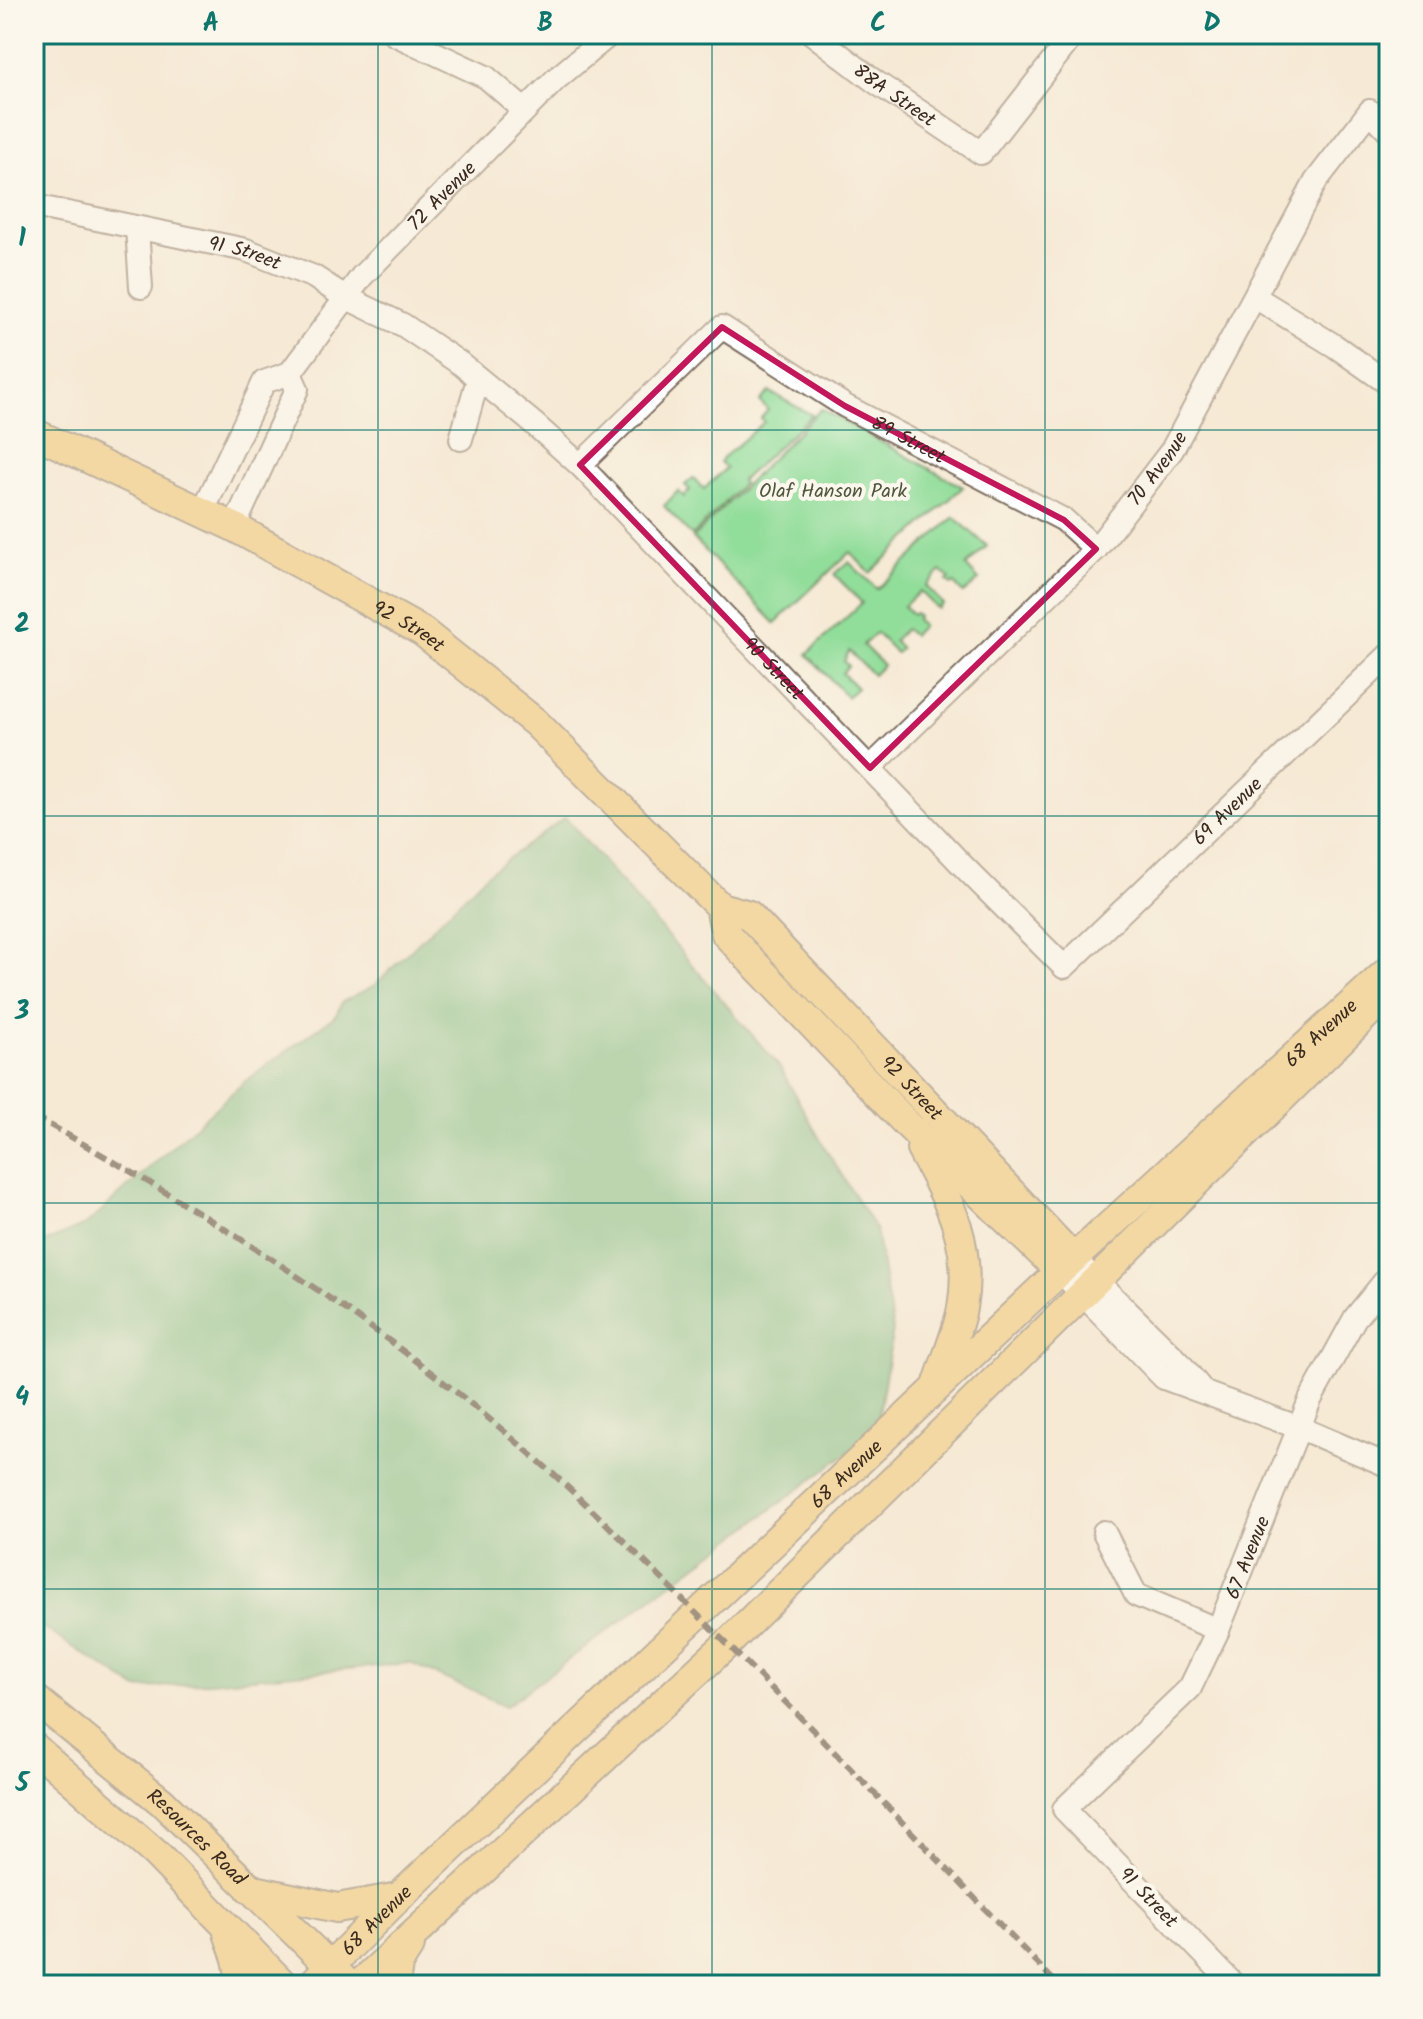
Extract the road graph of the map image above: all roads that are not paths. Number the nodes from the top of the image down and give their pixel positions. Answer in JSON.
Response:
{"nodes":[{"id":1,"x":394,"y":34,"type":"edge"},
{"id":2,"x":610,"y":34,"type":"edge"},
{"id":3,"x":813,"y":34,"type":"edge"},
{"id":4,"x":1074,"y":34,"type":"edge"},
{"id":5,"x":524,"y":110,"type":"junction"},
{"id":6,"x":1389,"y":131,"type":"edge"},
{"id":7,"x":34,"y":206,"type":"edge"},
{"id":8,"x":137,"y":228,"type":"junction"},
{"id":9,"x":141,"y":287,"type":"dead end"},
{"id":10,"x":345,"y":297,"type":"junction"},
{"id":11,"x":1255,"y":297,"type":"junction"},
{"id":12,"x":290,"y":373,"type":"junction"},
{"id":13,"x":478,"y":379,"type":"junction"},
{"id":14,"x":1389,"y":384,"type":"edge"},
{"id":15,"x":34,"y":433,"type":"edge"},
{"id":16,"x":461,"y":439,"type":"dead end"},
{"id":17,"x":580,"y":465,"type":"junction"},
{"id":18,"x":203,"y":511,"type":"junction"},
{"id":19,"x":234,"y":527,"type":"junction"},
{"id":20,"x":1096,"y":549,"type":"junction"},
{"id":21,"x":1389,"y":655,"type":"edge"},
{"id":22,"x":870,"y":768,"type":"junction"},
{"id":23,"x":720,"y":907,"type":"junction"},
{"id":24,"x":1064,"y":967,"type":"joint"},
{"id":25,"x":1389,"y":970,"type":"edge"},
{"id":26,"x":1389,"y":991,"type":"edge"},
{"id":27,"x":906,"y":1123,"type":"junction"},
{"id":28,"x":1066,"y":1264,"type":"junction"},
{"id":29,"x":1389,"y":1276,"type":"edge"},
{"id":30,"x":1090,"y":1288,"type":"junction"},
{"id":31,"x":936,"y":1390,"type":"junction"},
{"id":32,"x":1300,"y":1428,"type":"junction"},
{"id":33,"x":1389,"y":1466,"type":"edge"},
{"id":34,"x":1104,"y":1532,"type":"dead end"},
{"id":35,"x":1218,"y":1630,"type":"junction"},
{"id":36,"x":34,"y":1698,"type":"edge"},
{"id":37,"x":34,"y":1747,"type":"edge"},
{"id":38,"x":1064,"y":1809,"type":"joint"},
{"id":39,"x":250,"y":1889,"type":"junction"},
{"id":40,"x":399,"y":1897,"type":"junction"},
{"id":41,"x":225,"y":1925,"type":"junction"},
{"id":42,"x":420,"y":1927,"type":"junction"},
{"id":43,"x":330,"y":1979,"type":"edge"},
{"id":44,"x":242,"y":1985,"type":"edge"},
{"id":45,"x":284,"y":1985,"type":"edge"},
{"id":46,"x":359,"y":1985,"type":"edge"},
{"id":47,"x":395,"y":1985,"type":"edge"},
{"id":48,"x":1234,"y":1985,"type":"edge"}],
"edges":[{"from":1,"to":5,"type":"street"},
{"from":2,"to":5,"type":"street","name":"72 Avenue"},
{"from":3,"to":4,"type":"street","name":"88A Street"},
{"from":5,"to":10,"type":"street","name":"72 Avenue"},
{"from":6,"to":11,"type":"street","name":"70 Avenue"},
{"from":7,"to":8,"type":"street","name":"91 Street"},
{"from":8,"to":9,"type":"street"},
{"from":8,"to":10,"type":"street","name":"91 Street"},
{"from":10,"to":12,"type":"street","name":"72 Avenue"},
{"from":10,"to":13,"type":"street","name":"90 Street"},
{"from":11,"to":14,"type":"street"},
{"from":11,"to":20,"type":"street","name":"70 Avenue"},
{"from":12,"to":18,"type":"street","name":"72 Avenue"},
{"from":12,"to":19,"type":"street"},
{"from":13,"to":16,"type":"street"},
{"from":13,"to":17,"type":"street","name":"90 Street"},
{"from":15,"to":18,"type":"main road","name":"92 Street"},
{"from":17,"to":20,"type":"street","name":"89 Street"},
{"from":17,"to":22,"type":"street","name":"90 Street"},
{"from":18,"to":19,"type":"main road","name":"92 Street"},
{"from":19,"to":23,"type":"main road","name":"92 Street"},
{"from":20,"to":22,"type":"street","name":"70 Avenue"},
{"from":21,"to":24,"type":"street","name":"69 Avenue"},
{"from":22,"to":24,"type":"street","name":"90 Street"},
{"from":23,"to":27,"type":"main road","name":"92 Street"},
{"from":23,"to":28,"type":"main road","name":"92 Street"},
{"from":25,"to":28,"type":"main road","name":"68 Avenue"},
{"from":26,"to":30,"type":"main road","name":"68 Avenue"},
{"from":27,"to":28,"type":"main road","name":"92 Street"},
{"from":27,"to":31,"type":"main road"},
{"from":28,"to":30,"type":"street","name":"92 Street"},
{"from":28,"to":31,"type":"main road","name":"68 Avenue"},
{"from":29,"to":32,"type":"street","name":"67 Avenue"},
{"from":30,"to":32,"type":"street"},
{"from":30,"to":42,"type":"main road","name":"68 Avenue"},
{"from":31,"to":40,"type":"main road","name":"68 Avenue"},
{"from":32,"to":33,"type":"street"},
{"from":32,"to":35,"type":"street","name":"67 Avenue"},
{"from":34,"to":35,"type":"street"},
{"from":35,"to":38,"type":"street","name":"67 Avenue"},
{"from":36,"to":39,"type":"main road","name":"Resources Road"},
{"from":37,"to":41,"type":"main road","name":"Resources Road"},
{"from":38,"to":48,"type":"street","name":"91 Street"},
{"from":39,"to":40,"type":"main road"},
{"from":39,"to":43,"type":"main road","name":"Resources Road"},
{"from":40,"to":43,"type":"main road","name":"68 Avenue"},
{"from":41,"to":44,"type":"main road"},
{"from":41,"to":45,"type":"main road","name":"Resources Road"},
{"from":42,"to":46,"type":"main road","name":"68 Avenue"},
{"from":42,"to":47,"type":"main road"}]}
